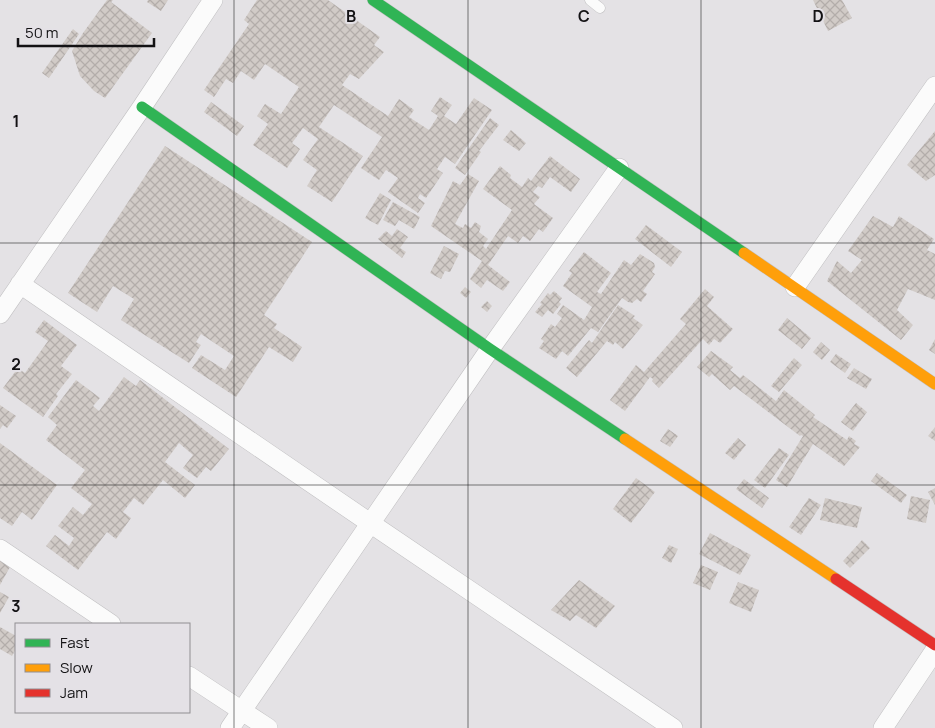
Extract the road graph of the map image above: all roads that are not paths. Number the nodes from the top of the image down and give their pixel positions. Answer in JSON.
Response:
{"nodes":[{"id":1,"x":213,"y":0,"type":"edge"},
{"id":2,"x":373,"y":0,"type":"edge"},
{"id":3,"x":590,"y":0,"type":"edge"},
{"id":4,"x":600,"y":8,"type":"dead end"},
{"id":5,"x":935,"y":86,"type":"edge"},
{"id":6,"x":142,"y":107,"type":"junction"},
{"id":7,"x":619,"y":168,"type":"junction"},
{"id":8,"x":20,"y":284,"type":"junction"},
{"id":9,"x":795,"y":287,"type":"junction"},
{"id":10,"x":0,"y":314,"type":"edge"},
{"id":11,"x":490,"y":349,"type":"junction"},
{"id":12,"x":935,"y":384,"type":"edge"},
{"id":13,"x":370,"y":523,"type":"junction"},
{"id":14,"x":0,"y":549,"type":"edge"},
{"id":15,"x":110,"y":623,"type":"edge"},
{"id":16,"x":935,"y":645,"type":"edge"},
{"id":17,"x":935,"y":650,"type":"edge"},
{"id":18,"x":190,"y":677,"type":"edge"},
{"id":19,"x":242,"y":711,"type":"junction"},
{"id":20,"x":230,"y":728,"type":"edge"},
{"id":21,"x":268,"y":728,"type":"edge"},
{"id":22,"x":673,"y":728,"type":"edge"},
{"id":23,"x":882,"y":728,"type":"edge"}],
"edges":[{"from":1,"to":6,"type":"street"},
{"from":2,"to":7,"type":"street"},
{"from":3,"to":4,"type":"lane"},
{"from":5,"to":9,"type":"street"},
{"from":6,"to":8,"type":"street"},
{"from":6,"to":11,"type":"street"},
{"from":7,"to":9,"type":"street"},
{"from":7,"to":11,"type":"street"},
{"from":8,"to":10,"type":"street"},
{"from":8,"to":13,"type":"street"},
{"from":9,"to":12,"type":"street"},
{"from":11,"to":13,"type":"street"},
{"from":11,"to":16,"type":"street"},
{"from":13,"to":19,"type":"street"},
{"from":13,"to":22,"type":"street"},
{"from":14,"to":15,"type":"street"},
{"from":17,"to":23,"type":"street"},
{"from":18,"to":19,"type":"street"},
{"from":19,"to":20,"type":"street"},
{"from":19,"to":21,"type":"street"}]}
